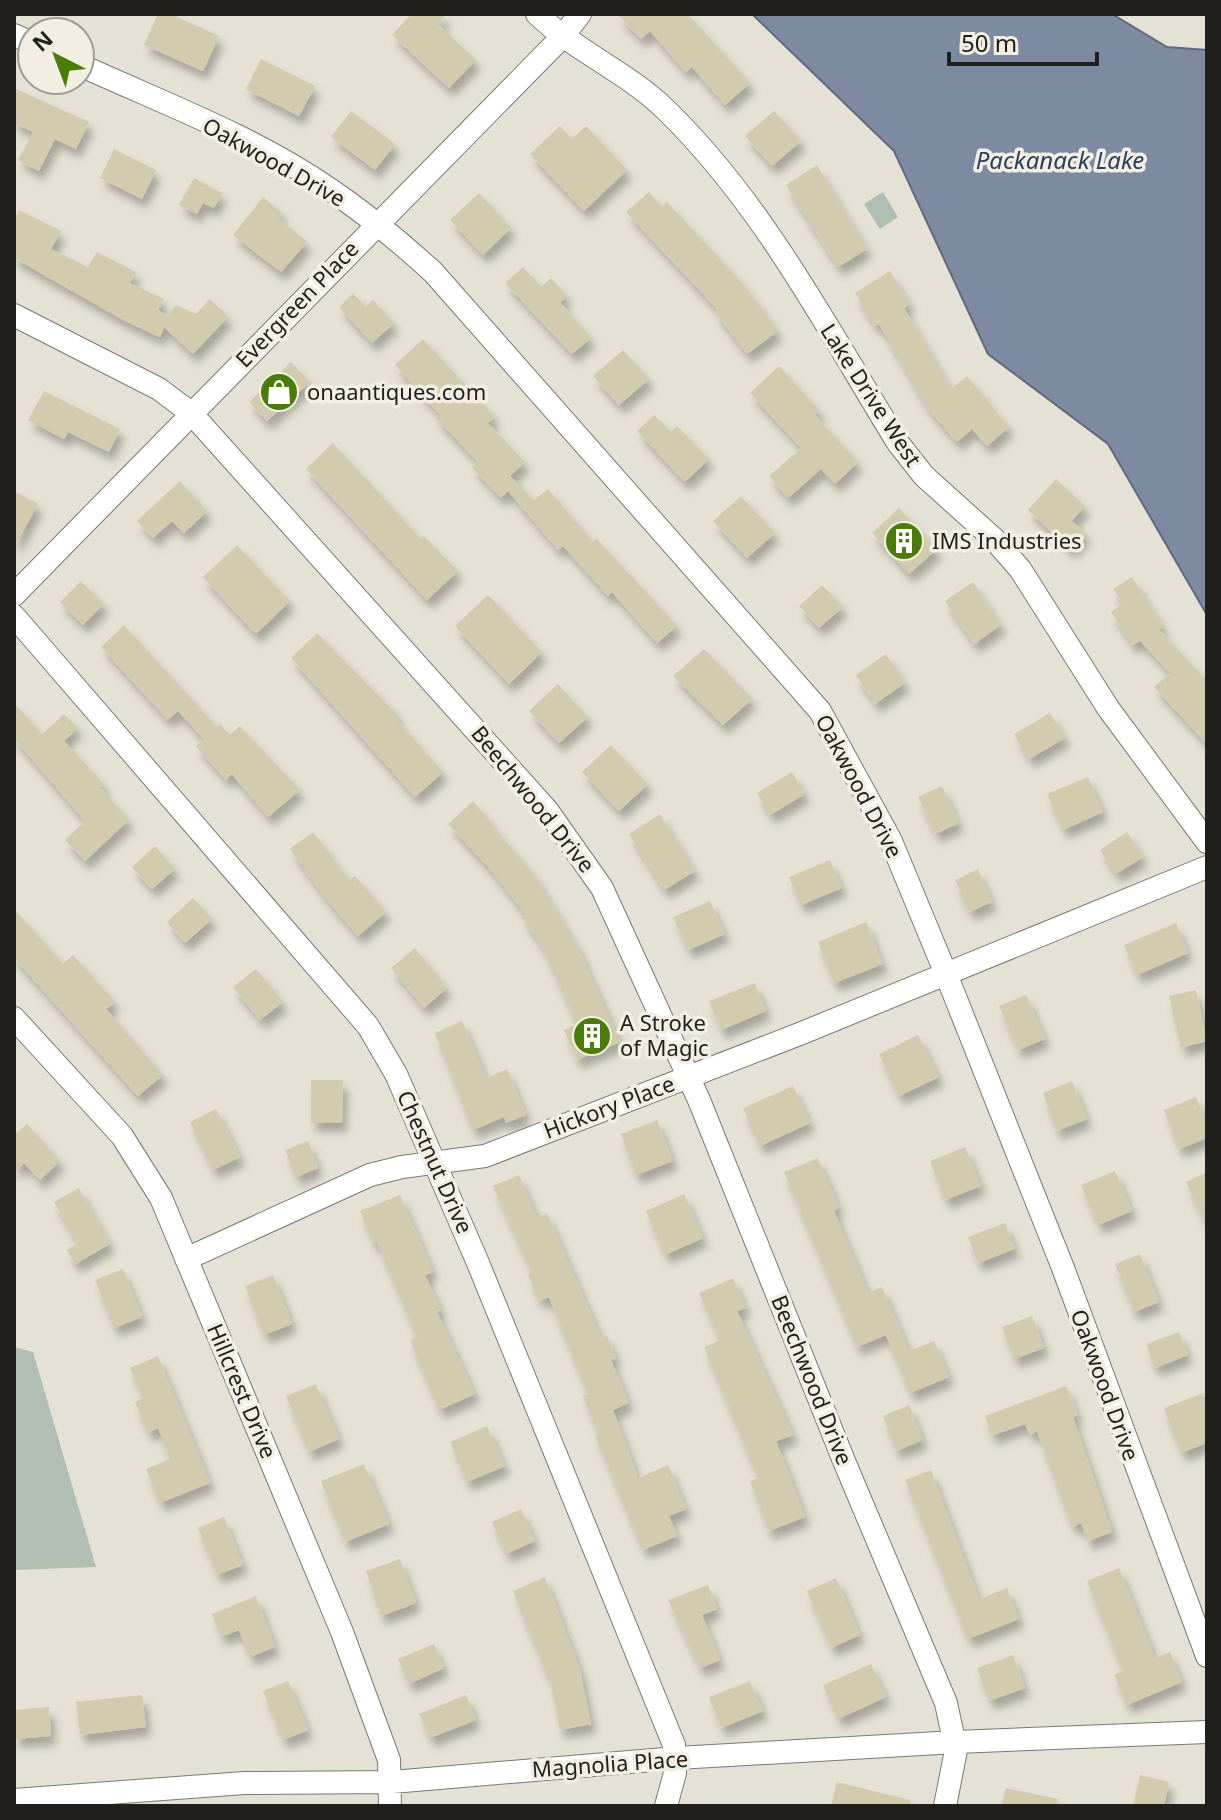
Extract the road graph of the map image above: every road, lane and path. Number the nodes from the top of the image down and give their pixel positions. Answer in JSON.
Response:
{"nodes":[{"id":1,"x":537,"y":14,"type":"edge"},
{"id":2,"x":580,"y":14,"type":"edge"},
{"id":3,"x":563,"y":36,"type":"junction"},
{"id":4,"x":96,"y":72,"type":"edge"},
{"id":5,"x":376,"y":223,"type":"junction"},
{"id":6,"x":14,"y":315,"type":"edge"},
{"id":7,"x":191,"y":413,"type":"junction"},
{"id":8,"x":14,"y":595,"type":"edge"},
{"id":9,"x":14,"y":616,"type":"edge"},
{"id":10,"x":1207,"y":842,"type":"edge"},
{"id":11,"x":1207,"y":867,"type":"edge"},
{"id":12,"x":946,"y":974,"type":"junction"},
{"id":13,"x":14,"y":1018,"type":"edge"},
{"id":14,"x":689,"y":1076,"type":"junction"},
{"id":15,"x":436,"y":1162,"type":"junction"},
{"id":16,"x":186,"y":1259,"type":"junction"},
{"id":17,"x":1207,"y":1656,"type":"edge"},
{"id":18,"x":1207,"y":1732,"type":"edge"},
{"id":19,"x":956,"y":1742,"type":"junction"},
{"id":20,"x":677,"y":1758,"type":"junction"},
{"id":21,"x":392,"y":1782,"type":"junction"},
{"id":22,"x":14,"y":1800,"type":"edge"},
{"id":23,"x":390,"y":1806,"type":"edge"},
{"id":24,"x":666,"y":1806,"type":"edge"},
{"id":25,"x":945,"y":1806,"type":"edge"}],
"edges":[{"from":1,"to":3,"type":"street","name":"Lake Drive West"},
{"from":2,"to":3,"type":"street","name":"Evergreen Place"},
{"from":3,"to":5,"type":"street","name":"Evergreen Place"},
{"from":3,"to":10,"type":"street","name":"Lake Drive West"},
{"from":4,"to":5,"type":"street","name":"Oakwood Drive"},
{"from":5,"to":7,"type":"street","name":"Evergreen Place"},
{"from":5,"to":12,"type":"street","name":"Oakwood Drive"},
{"from":6,"to":7,"type":"street","name":"Beechwood Drive"},
{"from":7,"to":8,"type":"street","name":"Evergreen Place"},
{"from":7,"to":14,"type":"street","name":"Beechwood Drive"},
{"from":9,"to":15,"type":"street","name":"Chestnut Drive"},
{"from":11,"to":12,"type":"street","name":"Hickory Place"},
{"from":12,"to":14,"type":"street","name":"Hickory Place"},
{"from":12,"to":17,"type":"street","name":"Oakwood Drive"},
{"from":13,"to":16,"type":"street","name":"Hillcrest Drive"},
{"from":14,"to":15,"type":"street","name":"Hickory Place"},
{"from":14,"to":19,"type":"street","name":"Beechwood Drive"},
{"from":15,"to":16,"type":"street","name":"Hickory Place"},
{"from":15,"to":20,"type":"street","name":"Chestnut Drive"},
{"from":16,"to":21,"type":"street","name":"Hillcrest Drive"},
{"from":18,"to":19,"type":"street","name":"Magnolia Place"},
{"from":19,"to":20,"type":"street","name":"Magnolia Place"},
{"from":19,"to":25,"type":"street","name":"Beechwood Drive"},
{"from":20,"to":21,"type":"street","name":"Magnolia Place"},
{"from":20,"to":24,"type":"street"},
{"from":21,"to":22,"type":"street","name":"Magnolia Place"},
{"from":21,"to":23,"type":"street","name":"Hillcrest Drive"}]}
